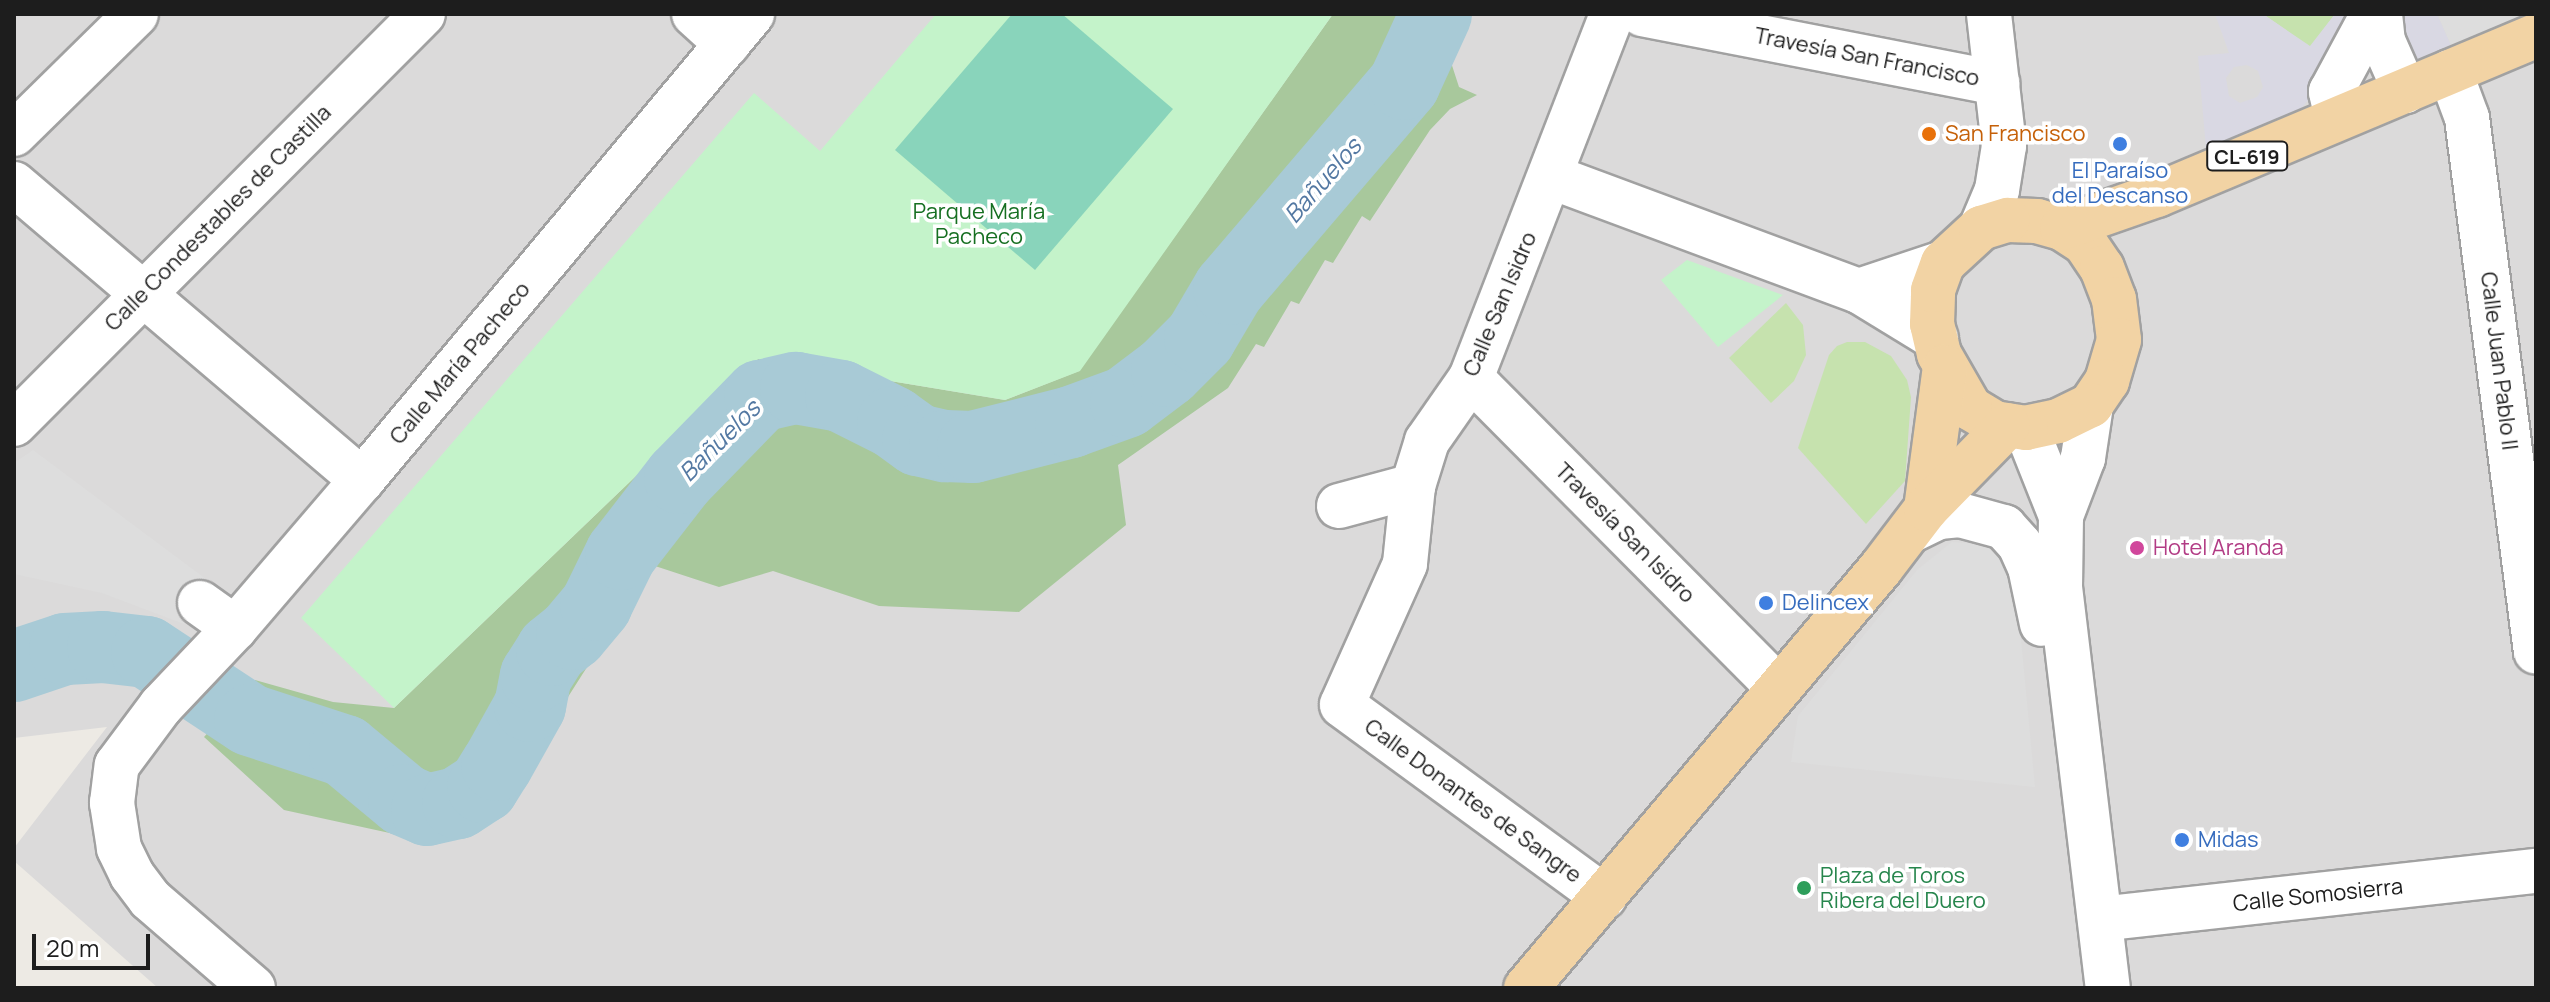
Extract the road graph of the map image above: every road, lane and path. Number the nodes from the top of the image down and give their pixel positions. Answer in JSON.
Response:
{"nodes":[{"id":1,"x":136,"y":14,"type":"edge"},
{"id":2,"x":423,"y":14,"type":"edge"},
{"id":3,"x":694,"y":14,"type":"edge"},
{"id":4,"x":1612,"y":14,"type":"edge"},
{"id":5,"x":1642,"y":14,"type":"edge"},
{"id":6,"x":1989,"y":14,"type":"edge"},
{"id":7,"x":2373,"y":14,"type":"edge"},
{"id":8,"x":2380,"y":14,"type":"edge"},
{"id":9,"x":740,"y":29,"type":"edge"},
{"id":10,"x":2536,"y":36,"type":"edge"},
{"id":11,"x":2450,"y":72,"type":"junction"},
{"id":12,"x":1997,"y":83,"type":"junction"},
{"id":13,"x":2405,"y":91,"type":"junction"},
{"id":14,"x":2337,"y":118,"type":"junction"},
{"id":15,"x":14,"y":134,"type":"edge"},
{"id":16,"x":2004,"y":146,"type":"junction"},
{"id":17,"x":1552,"y":177,"type":"junction"},
{"id":18,"x":14,"y":184,"type":"edge"},
{"id":19,"x":2157,"y":195,"type":"junction"},
{"id":20,"x":2049,"y":224,"type":"junction"},
{"id":21,"x":1981,"y":228,"type":"junction"},
{"id":22,"x":1943,"y":263,"type":"junction"},
{"id":23,"x":2107,"y":280,"type":"junction"},
{"id":24,"x":1859,"y":291,"type":"junction"},
{"id":25,"x":141,"y":294,"type":"junction"},
{"id":26,"x":1940,"y":352,"type":"junction"},
{"id":27,"x":1471,"y":378,"type":"junction"},
{"id":28,"x":2091,"y":405,"type":"junction"},
{"id":29,"x":14,"y":424,"type":"edge"},
{"id":30,"x":2017,"y":427,"type":"junction"},
{"id":31,"x":362,"y":480,"type":"junction"},
{"id":32,"x":1413,"y":486,"type":"junction"},
{"id":33,"x":1339,"y":506,"type":"dead end"},
{"id":34,"x":2061,"y":516,"type":"junction"},
{"id":35,"x":1918,"y":520,"type":"junction"},
{"id":36,"x":2528,"y":531,"type":"edge"},
{"id":37,"x":2536,"y":652,"type":"edge"},
{"id":38,"x":1779,"y":688,"type":"junction"},
{"id":39,"x":2070,"y":690,"type":"junction"},
{"id":40,"x":1342,"y":705,"type":"joint"},
{"id":41,"x":2536,"y":871,"type":"edge"},
{"id":42,"x":1604,"y":897,"type":"junction"},
{"id":43,"x":2100,"y":919,"type":"junction"},
{"id":44,"x":253,"y":988,"type":"edge"},
{"id":45,"x":1526,"y":988,"type":"edge"},
{"id":46,"x":2108,"y":988,"type":"edge"}],
"edges":[{"from":1,"to":15,"type":"street"},
{"from":2,"to":25,"type":"street","name":"Calle Condestables de Castilla"},
{"from":3,"to":9,"type":"street"},
{"from":4,"to":17,"type":"street","name":"Calle San Isidro"},
{"from":5,"to":12,"type":"street","name":"Travesía San Francisco"},
{"from":6,"to":12,"type":"street"},
{"from":7,"to":14,"type":"street"},
{"from":8,"to":13,"type":"street"},
{"from":9,"to":31,"type":"street","name":"Calle María Pacheco"},
{"from":10,"to":11,"type":"main road","number":"CL-619"},
{"from":11,"to":13,"type":"main road","number":"CL-619"},
{"from":11,"to":36,"type":"street","name":"Calle Juan Pablo II"},
{"from":12,"to":16,"type":"street"},
{"from":13,"to":14,"type":"main road","number":"CL-619"},
{"from":14,"to":19,"type":"main road","number":"CL-619"},
{"from":16,"to":20,"type":"street"},
{"from":16,"to":21,"type":"street"},
{"from":17,"to":24,"type":"street"},
{"from":17,"to":27,"type":"street","name":"Calle San Isidro"},
{"from":18,"to":25,"type":"street"},
{"from":19,"to":20,"type":"main road"},
{"from":19,"to":23,"type":"main road"},
{"from":20,"to":21,"type":"main road"},
{"from":20,"to":23,"type":"main road"},
{"from":21,"to":22,"type":"main road"},
{"from":22,"to":24,"type":"street"},
{"from":22,"to":26,"type":"main road"},
{"from":23,"to":28,"type":"main road"},
{"from":24,"to":26,"type":"street"},
{"from":25,"to":29,"type":"street","name":"Calle Condestables de Castilla"},
{"from":25,"to":31,"type":"street"},
{"from":26,"to":30,"type":"main road"},
{"from":26,"to":35,"type":"main road"},
{"from":27,"to":32,"type":"street","name":"Calle San Isidro"},
{"from":27,"to":38,"type":"street","name":"Travesía San Isidro"},
{"from":28,"to":30,"type":"main road"},
{"from":28,"to":34,"type":"street"},
{"from":30,"to":34,"type":"street"},
{"from":30,"to":35,"type":"main road"},
{"from":31,"to":44,"type":"street","name":"Calle María Pacheco"},
{"from":32,"to":33,"type":"street"},
{"from":32,"to":40,"type":"street","name":"Calle San Isidro"},
{"from":34,"to":39,"type":"street"},
{"from":35,"to":38,"type":"main road"},
{"from":35,"to":39,"type":"street"},
{"from":36,"to":37,"type":"street","name":"Calle Juan Pablo II"},
{"from":38,"to":42,"type":"main road"},
{"from":39,"to":43,"type":"street"},
{"from":40,"to":42,"type":"street","name":"Calle Donantes de Sangre"},
{"from":41,"to":43,"type":"street","name":"Calle Somosierra"},
{"from":42,"to":45,"type":"main road"},
{"from":43,"to":46,"type":"street"}]}
